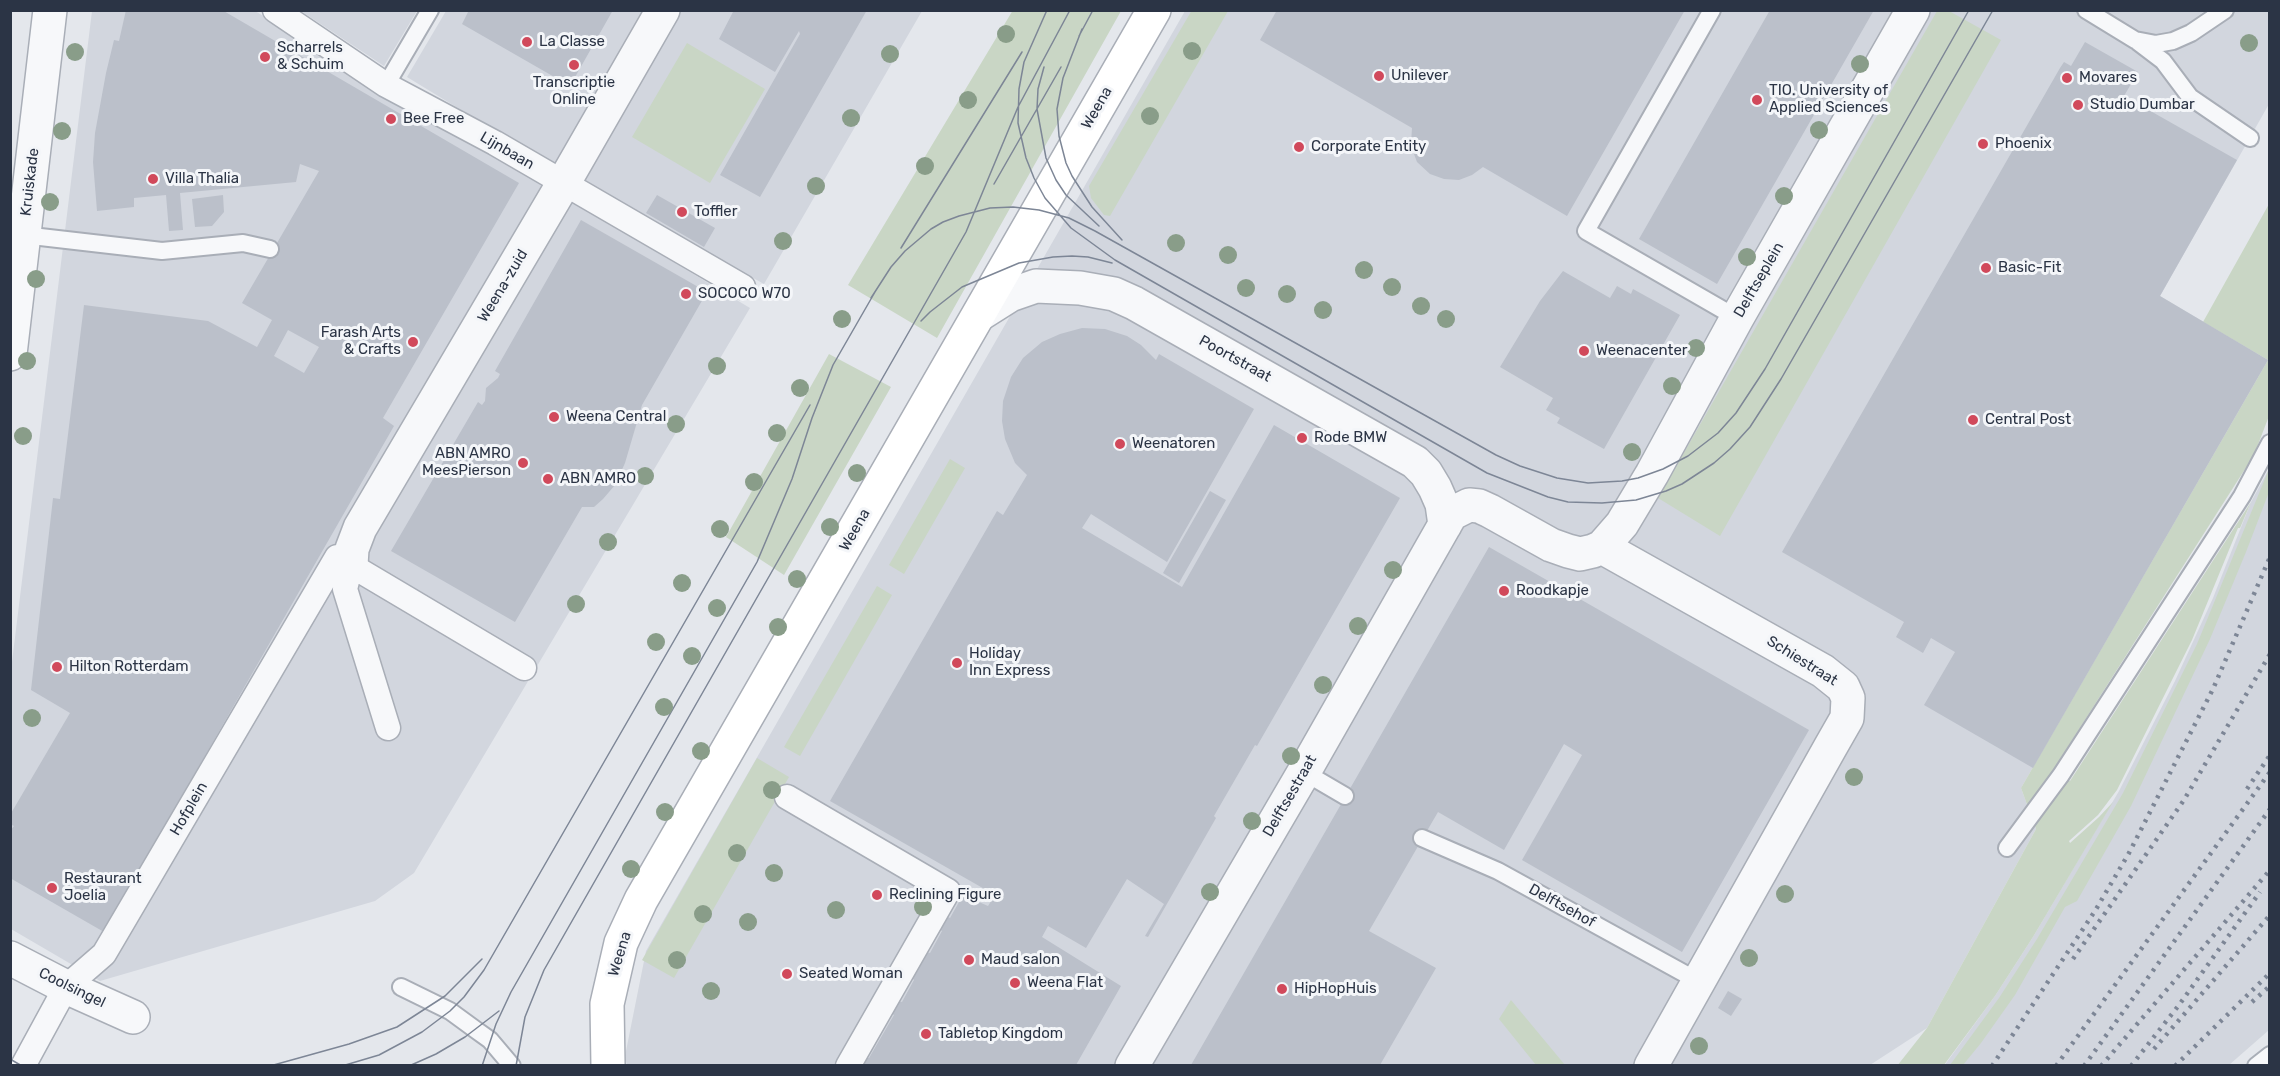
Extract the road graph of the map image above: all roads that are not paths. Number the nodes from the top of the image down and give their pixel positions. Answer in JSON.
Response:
{"nodes":[{"id":1,"x":50,"y":10,"type":"edge"},
{"id":2,"x":275,"y":10,"type":"edge"},
{"id":3,"x":430,"y":10,"type":"edge"},
{"id":4,"x":663,"y":10,"type":"edge"},
{"id":5,"x":1154,"y":10,"type":"edge"},
{"id":6,"x":1712,"y":10,"type":"edge"},
{"id":7,"x":1913,"y":10,"type":"edge"},
{"id":8,"x":2086,"y":10,"type":"edge"},
{"id":9,"x":2225,"y":10,"type":"edge"},
{"id":10,"x":2135,"y":40,"type":"junction"},
{"id":11,"x":386,"y":85,"type":"junction"},
{"id":12,"x":2250,"y":138,"type":"dead end"},
{"id":13,"x":564,"y":184,"type":"junction"},
{"id":14,"x":23,"y":235,"type":"junction"},
{"id":15,"x":270,"y":249,"type":"dead end"},
{"id":16,"x":742,"y":287,"type":"dead end"},
{"id":17,"x":980,"y":314,"type":"junction"},
{"id":18,"x":1737,"y":318,"type":"junction"},
{"id":19,"x":10,"y":354,"type":"edge"},
{"id":20,"x":2270,"y":443,"type":"edge"},
{"id":21,"x":1445,"y":525,"type":"junction"},
{"id":22,"x":1602,"y":547,"type":"junction"},
{"id":23,"x":351,"y":565,"type":"junction"},
{"id":24,"x":524,"y":668,"type":"dead end"},
{"id":25,"x":388,"y":728,"type":"dead end"},
{"id":26,"x":1304,"y":772,"type":"junction"},
{"id":27,"x":1346,"y":796,"type":"dead end"},
{"id":28,"x":787,"y":797,"type":"dead end"},
{"id":29,"x":1422,"y":838,"type":"dead end"},
{"id":30,"x":2007,"y":848,"type":"dead end"},
{"id":31,"x":10,"y":958,"type":"edge"},
{"id":32,"x":1698,"y":981,"type":"junction"},
{"id":33,"x":66,"y":987,"type":"junction"},
{"id":34,"x":401,"y":987,"type":"dead end"},
{"id":35,"x":133,"y":1017,"type":"dead end"},
{"id":36,"x":2270,"y":1055,"type":"edge"},
{"id":37,"x":23,"y":1065,"type":"edge"},
{"id":38,"x":512,"y":1065,"type":"edge"},
{"id":39,"x":608,"y":1065,"type":"edge"},
{"id":40,"x":848,"y":1065,"type":"edge"},
{"id":41,"x":1132,"y":1065,"type":"edge"},
{"id":42,"x":1650,"y":1065,"type":"edge"},
{"id":43,"x":2256,"y":1065,"type":"edge"}],
"edges":[{"from":1,"to":14,"type":"street","name":"Kruiskade"},
{"from":2,"to":11,"type":"street","name":"Lijnbaan"},
{"from":3,"to":11,"type":"lane"},
{"from":4,"to":13,"type":"street","name":"Weena-zuid"},
{"from":5,"to":17,"type":"main road","name":"Weena"},
{"from":6,"to":18,"type":"lane"},
{"from":7,"to":18,"type":"street","name":"Delftseplein"},
{"from":8,"to":10,"type":"lane"},
{"from":9,"to":10,"type":"lane"},
{"from":10,"to":12,"type":"lane"},
{"from":11,"to":13,"type":"street","name":"Lijnbaan"},
{"from":13,"to":16,"type":"street","name":"Lijnbaan"},
{"from":13,"to":23,"type":"street","name":"Weena-zuid"},
{"from":14,"to":15,"type":"lane"},
{"from":14,"to":19,"type":"street","name":"Kruiskade"},
{"from":17,"to":21,"type":"street","name":"Poortstraat"},
{"from":17,"to":39,"type":"main road","name":"Weena"},
{"from":18,"to":22,"type":"street","name":"Delftseplein"},
{"from":20,"to":30,"type":"lane"},
{"from":21,"to":22,"type":"street"},
{"from":21,"to":26,"type":"street","name":"Delftsestraat"},
{"from":22,"to":32,"type":"street","name":"Schiestraat"},
{"from":23,"to":24,"type":"street"},
{"from":23,"to":25,"type":"street"},
{"from":23,"to":33,"type":"street","name":"Hofplein"},
{"from":26,"to":27,"type":"lane"},
{"from":26,"to":41,"type":"street","name":"Delftsestraat"},
{"from":28,"to":40,"type":"street"},
{"from":29,"to":32,"type":"lane","name":"Delftsehof"},
{"from":31,"to":33,"type":"street","name":"Coolsingel"},
{"from":32,"to":42,"type":"street","name":"Schiestraat"},
{"from":33,"to":35,"type":"street","name":"Coolsingel"},
{"from":33,"to":37,"type":"street","name":"Hofplein"},
{"from":34,"to":38,"type":"lane"},
{"from":36,"to":43,"type":"lane"}]}
